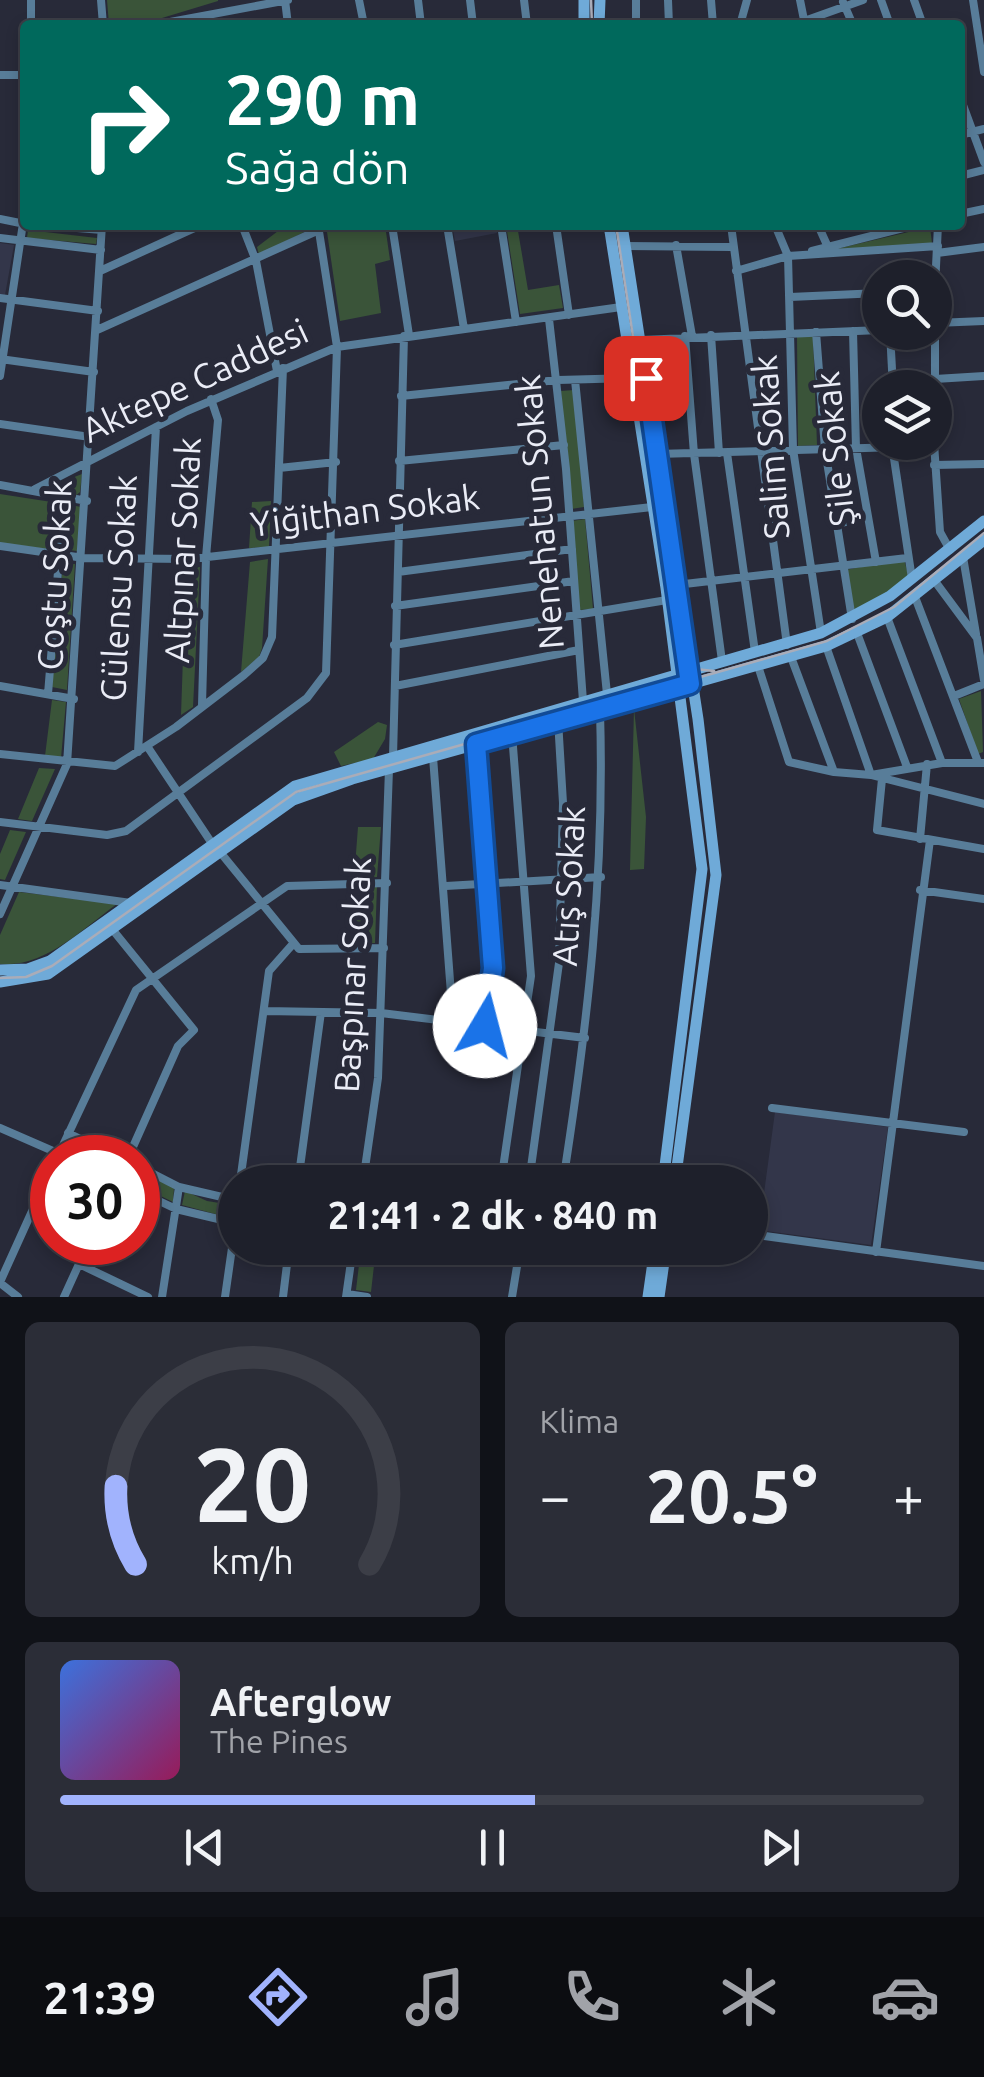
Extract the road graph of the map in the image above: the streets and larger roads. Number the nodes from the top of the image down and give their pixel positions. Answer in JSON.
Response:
{"nodes":[{"id":1,"x":286,"y":0,"type":"edge"},
{"id":2,"x":862,"y":0,"type":"edge"},
{"id":3,"x":973,"y":0,"type":"edge"},
{"id":4,"x":843,"y":2,"type":"edge"},
{"id":5,"x":195,"y":20,"type":"edge"},
{"id":6,"x":810,"y":20,"type":"edge"},
{"id":7,"x":984,"y":72,"type":"edge"},
{"id":8,"x":965,"y":110,"type":"edge"},
{"id":9,"x":984,"y":129,"type":"edge"},
{"id":10,"x":973,"y":132,"type":"junction"},
{"id":11,"x":965,"y":134,"type":"edge"},
{"id":12,"x":984,"y":162,"type":"edge"},
{"id":13,"x":24,"y":230,"type":"edge"},
{"id":14,"x":102,"y":230,"type":"edge"},
{"id":15,"x":190,"y":230,"type":"edge"},
{"id":16,"x":244,"y":230,"type":"edge"},
{"id":17,"x":315,"y":230,"type":"edge"},
{"id":18,"x":319,"y":230,"type":"edge"},
{"id":19,"x":393,"y":230,"type":"edge"},
{"id":20,"x":448,"y":230,"type":"edge"},
{"id":21,"x":502,"y":230,"type":"edge"},
{"id":22,"x":557,"y":230,"type":"edge"},
{"id":23,"x":610,"y":230,"type":"edge"},
{"id":24,"x":623,"y":230,"type":"edge"},
{"id":25,"x":731,"y":230,"type":"edge"},
{"id":26,"x":776,"y":230,"type":"edge"},
{"id":27,"x":820,"y":230,"type":"edge"},
{"id":28,"x":856,"y":230,"type":"edge"},
{"id":29,"x":886,"y":230,"type":"edge"},
{"id":30,"x":938,"y":230,"type":"edge"},
{"id":31,"x":0,"y":238,"type":"edge"},
{"id":32,"x":859,"y":238,"type":"junction"},
{"id":33,"x":21,"y":241,"type":"junction"},
{"id":34,"x":676,"y":244,"type":"junction"},
{"id":35,"x":827,"y":245,"type":"junction"},
{"id":36,"x":626,"y":246,"type":"junction"},
{"id":37,"x":732,"y":247,"type":"junction"},
{"id":38,"x":984,"y":248,"type":"edge"},
{"id":39,"x":101,"y":250,"type":"junction"},
{"id":40,"x":938,"y":250,"type":"junction"},
{"id":41,"x":803,"y":255,"type":"junction"},
{"id":42,"x":788,"y":256,"type":"junction"},
{"id":43,"x":937,"y":260,"type":"edge"},
{"id":44,"x":256,"y":262,"type":"junction"},
{"id":45,"x":100,"y":270,"type":"junction"},
{"id":46,"x":736,"y":271,"type":"junction"},
{"id":47,"x":862,"y":294,"type":"edge"},
{"id":48,"x":790,"y":297,"type":"junction"},
{"id":49,"x":0,"y":298,"type":"edge"},
{"id":50,"x":12,"y":300,"type":"junction"},
{"id":51,"x":622,"y":307,"type":"junction"},
{"id":52,"x":98,"y":311,"type":"junction"},
{"id":53,"x":569,"y":315,"type":"junction"},
{"id":54,"x":549,"y":318,"type":"junction"},
{"id":55,"x":984,"y":321,"type":"edge"},
{"id":56,"x":516,"y":322,"type":"junction"},
{"id":57,"x":952,"y":322,"type":"edge"},
{"id":58,"x":464,"y":329,"type":"junction"},
{"id":59,"x":97,"y":330,"type":"junction"},
{"id":60,"x":853,"y":331,"type":"junction"},
{"id":61,"x":862,"y":331,"type":"edge"},
{"id":62,"x":816,"y":332,"type":"junction"},
{"id":63,"x":790,"y":333,"type":"junction"},
{"id":64,"x":406,"y":335,"type":"junction"},
{"id":65,"x":748,"y":335,"type":"junction"},
{"id":66,"x":688,"y":336,"type":"junction"},
{"id":67,"x":711,"y":336,"type":"junction"},
{"id":68,"x":641,"y":340,"type":"junction"},
{"id":69,"x":337,"y":347,"type":"junction"},
{"id":70,"x":1,"y":359,"type":"edge"},
{"id":71,"x":280,"y":370,"type":"junction"},
{"id":72,"x":94,"y":372,"type":"junction"},
{"id":73,"x":0,"y":376,"type":"edge"},
{"id":74,"x":984,"y":376,"type":"edge"},
{"id":75,"x":632,"y":378,"type":"junction"},
{"id":76,"x":558,"y":380,"type":"junction"},
{"id":77,"x":575,"y":380,"type":"junction"},
{"id":78,"x":952,"y":381,"type":"edge"},
{"id":79,"x":401,"y":396,"type":"junction"},
{"id":80,"x":211,"y":400,"type":"junction"},
{"id":81,"x":0,"y":424,"type":"edge"},
{"id":82,"x":156,"y":427,"type":"junction"},
{"id":83,"x":90,"y":437,"type":"junction"},
{"id":84,"x":564,"y":444,"type":"junction"},
{"id":85,"x":862,"y":447,"type":"edge"},
{"id":86,"x":856,"y":448,"type":"junction"},
{"id":87,"x":825,"y":449,"type":"junction"},
{"id":88,"x":759,"y":450,"type":"junction"},
{"id":89,"x":793,"y":450,"type":"junction"},
{"id":90,"x":723,"y":453,"type":"junction"},
{"id":91,"x":657,"y":454,"type":"junction"},
{"id":92,"x":694,"y":454,"type":"junction"},
{"id":93,"x":89,"y":459,"type":"junction"},
{"id":94,"x":894,"y":460,"type":"edge"},
{"id":95,"x":934,"y":460,"type":"edge"},
{"id":96,"x":399,"y":461,"type":"junction"},
{"id":97,"x":336,"y":462,"type":"junction"},
{"id":98,"x":984,"y":464,"type":"edge"},
{"id":99,"x":934,"y":465,"type":"junction"},
{"id":100,"x":279,"y":468,"type":"junction"},
{"id":101,"x":0,"y":485,"type":"edge"},
{"id":102,"x":35,"y":489,"type":"junction"},
{"id":103,"x":64,"y":498,"type":"junction"},
{"id":104,"x":87,"y":501,"type":"junction"},
{"id":105,"x":652,"y":507,"type":"junction"},
{"id":106,"x":588,"y":512,"type":"junction"},
{"id":107,"x":567,"y":514,"type":"junction"},
{"id":108,"x":868,"y":517,"type":"junction"},
{"id":109,"x":984,"y":521,"type":"edge"},
{"id":110,"x":836,"y":524,"type":"junction"},
{"id":111,"x":400,"y":533,"type":"junction"},
{"id":112,"x":984,"y":540,"type":"edge"},
{"id":113,"x":331,"y":544,"type":"junction"},
{"id":114,"x":0,"y":548,"type":"edge"},
{"id":115,"x":572,"y":549,"type":"junction"},
{"id":116,"x":276,"y":550,"type":"junction"},
{"id":117,"x":950,"y":550,"type":"junction"},
{"id":118,"x":59,"y":555,"type":"junction"},
{"id":119,"x":206,"y":557,"type":"junction"},
{"id":120,"x":963,"y":557,"type":"junction"},
{"id":121,"x":84,"y":558,"type":"junction"},
{"id":122,"x":907,"y":558,"type":"junction"},
{"id":123,"x":148,"y":560,"type":"junction"},
{"id":124,"x":876,"y":562,"type":"junction"},
{"id":125,"x":842,"y":564,"type":"junction"},
{"id":126,"x":808,"y":569,"type":"junction"},
{"id":127,"x":398,"y":572,"type":"junction"},
{"id":128,"x":778,"y":572,"type":"junction"},
{"id":129,"x":743,"y":577,"type":"junction"},
{"id":130,"x":912,"y":579,"type":"junction"},
{"id":131,"x":710,"y":580,"type":"junction"},
{"id":132,"x":934,"y":580,"type":"junction"},
{"id":133,"x":574,"y":582,"type":"junction"},
{"id":134,"x":676,"y":585,"type":"junction"},
{"id":135,"x":914,"y":597,"type":"junction"},
{"id":136,"x":667,"y":600,"type":"junction"},
{"id":137,"x":396,"y":606,"type":"junction"},
{"id":138,"x":596,"y":610,"type":"junction"},
{"id":139,"x":576,"y":613,"type":"junction"},
{"id":140,"x":886,"y":616,"type":"junction"},
{"id":141,"x":852,"y":619,"type":"junction"},
{"id":142,"x":857,"y":632,"type":"junction"},
{"id":143,"x":820,"y":633,"type":"junction"},
{"id":144,"x":979,"y":642,"type":"edge"},
{"id":145,"x":394,"y":645,"type":"junction"},
{"id":146,"x":826,"y":646,"type":"junction"},
{"id":147,"x":579,"y":650,"type":"junction"},
{"id":148,"x":789,"y":651,"type":"junction"},
{"id":149,"x":755,"y":652,"type":"junction"},
{"id":150,"x":718,"y":663,"type":"junction"},
{"id":151,"x":758,"y":666,"type":"junction"},
{"id":152,"x":683,"y":680,"type":"junction"},
{"id":153,"x":984,"y":682,"type":"edge"},
{"id":154,"x":0,"y":686,"type":"edge"},
{"id":155,"x":395,"y":686,"type":"junction"},
{"id":156,"x":48,"y":694,"type":"junction"},
{"id":157,"x":606,"y":694,"type":"junction"},
{"id":158,"x":954,"y":696,"type":"junction"},
{"id":159,"x":74,"y":699,"type":"junction"},
{"id":160,"x":582,"y":701,"type":"junction"},
{"id":161,"x":202,"y":705,"type":"junction"},
{"id":162,"x":600,"y":710,"type":"junction"},
{"id":163,"x":558,"y":720,"type":"junction"},
{"id":164,"x":512,"y":734,"type":"junction"},
{"id":165,"x":476,"y":744,"type":"junction"},
{"id":166,"x":147,"y":746,"type":"junction"},
{"id":167,"x":138,"y":752,"type":"junction"},
{"id":168,"x":0,"y":754,"type":"edge"},
{"id":169,"x":433,"y":756,"type":"junction"},
{"id":170,"x":942,"y":762,"type":"junction"},
{"id":171,"x":981,"y":762,"type":"edge"},
{"id":172,"x":391,"y":763,"type":"junction"},
{"id":173,"x":67,"y":764,"type":"junction"},
{"id":174,"x":927,"y":764,"type":"junction"},
{"id":175,"x":907,"y":767,"type":"junction"},
{"id":176,"x":834,"y":772,"type":"junction"},
{"id":177,"x":871,"y":776,"type":"junction"},
{"id":178,"x":882,"y":780,"type":"junction"},
{"id":179,"x":925,"y":787,"type":"junction"},
{"id":180,"x":177,"y":794,"type":"junction"},
{"id":181,"x":984,"y":804,"type":"edge"},
{"id":182,"x":0,"y":822,"type":"edge"},
{"id":183,"x":40,"y":828,"type":"junction"},
{"id":184,"x":925,"y":839,"type":"junction"},
{"id":185,"x":217,"y":848,"type":"junction"},
{"id":186,"x":984,"y":850,"type":"edge"},
{"id":187,"x":601,"y":877,"type":"junction"},
{"id":188,"x":562,"y":879,"type":"junction"},
{"id":189,"x":526,"y":880,"type":"junction"},
{"id":190,"x":386,"y":882,"type":"junction"},
{"id":191,"x":486,"y":882,"type":"junction"},
{"id":192,"x":0,"y":886,"type":"edge"},
{"id":193,"x":446,"y":886,"type":"junction"},
{"id":194,"x":12,"y":887,"type":"junction"},
{"id":195,"x":920,"y":890,"type":"junction"},
{"id":196,"x":984,"y":900,"type":"edge"},
{"id":197,"x":131,"y":902,"type":"junction"},
{"id":198,"x":259,"y":902,"type":"junction"},
{"id":199,"x":0,"y":914,"type":"edge"},
{"id":200,"x":112,"y":928,"type":"junction"},
{"id":201,"x":292,"y":945,"type":"junction"},
{"id":202,"x":384,"y":948,"type":"junction"},
{"id":203,"x":0,"y":970,"type":"edge"},
{"id":204,"x":153,"y":977,"type":"junction"},
{"id":205,"x":0,"y":982,"type":"edge"},
{"id":206,"x":265,"y":1010,"type":"junction"},
{"id":207,"x":321,"y":1012,"type":"junction"},
{"id":208,"x":381,"y":1013,"type":"junction"},
{"id":209,"x":453,"y":1020,"type":"junction"},
{"id":210,"x":485,"y":1026,"type":"junction"},
{"id":211,"x":522,"y":1032,"type":"junction"},
{"id":212,"x":549,"y":1035,"type":"junction"},
{"id":213,"x":584,"y":1038,"type":"junction"},
{"id":214,"x":772,"y":1108,"type":"dead end"},
{"id":215,"x":892,"y":1123,"type":"junction"},
{"id":216,"x":0,"y":1128,"type":"edge"},
{"id":217,"x":964,"y":1132,"type":"dead end"},
{"id":218,"x":68,"y":1133,"type":"joint"},
{"id":219,"x":72,"y":1135,"type":"edge"},
{"id":220,"x":138,"y":1135,"type":"edge"},
{"id":221,"x":30,"y":1142,"type":"edge"},
{"id":222,"x":242,"y":1165,"type":"edge"},
{"id":223,"x":300,"y":1165,"type":"edge"},
{"id":224,"x":365,"y":1165,"type":"edge"},
{"id":225,"x":502,"y":1165,"type":"edge"},
{"id":226,"x":531,"y":1165,"type":"edge"},
{"id":227,"x":565,"y":1165,"type":"edge"},
{"id":228,"x":665,"y":1165,"type":"edge"},
{"id":229,"x":677,"y":1165,"type":"edge"},
{"id":230,"x":160,"y":1176,"type":"edge"},
{"id":231,"x":180,"y":1186,"type":"junction"},
{"id":232,"x":218,"y":1196,"type":"edge"},
{"id":233,"x":160,"y":1201,"type":"edge"},
{"id":234,"x":176,"y":1209,"type":"junction"},
{"id":235,"x":30,"y":1216,"type":"edge"},
{"id":236,"x":218,"y":1220,"type":"edge"},
{"id":237,"x":768,"y":1237,"type":"edge"},
{"id":238,"x":876,"y":1252,"type":"junction"},
{"id":239,"x":79,"y":1265,"type":"edge"},
{"id":240,"x":81,"y":1265,"type":"edge"},
{"id":241,"x":229,"y":1265,"type":"edge"},
{"id":242,"x":288,"y":1265,"type":"edge"},
{"id":243,"x":351,"y":1265,"type":"edge"},
{"id":244,"x":517,"y":1265,"type":"edge"},
{"id":245,"x":653,"y":1265,"type":"edge"},
{"id":246,"x":664,"y":1265,"type":"edge"},
{"id":247,"x":984,"y":1266,"type":"edge"},
{"id":248,"x":0,"y":1282,"type":"edge"},
{"id":249,"x":347,"y":1295,"type":"edge"},
{"id":250,"x":18,"y":1297,"type":"edge"},
{"id":251,"x":64,"y":1297,"type":"edge"},
{"id":252,"x":148,"y":1297,"type":"edge"},
{"id":253,"x":162,"y":1297,"type":"edge"},
{"id":254,"x":225,"y":1297,"type":"edge"},
{"id":255,"x":283,"y":1297,"type":"edge"},
{"id":256,"x":367,"y":1297,"type":"edge"},
{"id":257,"x":512,"y":1297,"type":"edge"},
{"id":258,"x":648,"y":1297,"type":"edge"},
{"id":259,"x":659,"y":1297,"type":"edge"}],
"edges":[{"from":1,"to":5,"type":"street"},
{"from":2,"to":4,"type":"street"},
{"from":3,"to":7,"type":"street"},
{"from":4,"to":6,"type":"street"},
{"from":8,"to":10,"type":"street"},
{"from":9,"to":10,"type":"street"},
{"from":10,"to":11,"type":"street"},
{"from":10,"to":12,"type":"street"},
{"from":13,"to":33,"type":"street"},
{"from":14,"to":39,"type":"street","name":"Coştu Sokak"},
{"from":15,"to":45,"type":"street"},
{"from":16,"to":44,"type":"street"},
{"from":17,"to":44,"type":"street"},
{"from":18,"to":69,"type":"street"},
{"from":19,"to":64,"type":"street","name":"Başpınar Sokak"},
{"from":20,"to":58,"type":"street"},
{"from":21,"to":56,"type":"street"},
{"from":22,"to":53,"type":"street"},
{"from":23,"to":51,"type":"street"},
{"from":24,"to":36,"type":"street"},
{"from":25,"to":37,"type":"street"},
{"from":26,"to":42,"type":"street"},
{"from":27,"to":35,"type":"street"},
{"from":28,"to":32,"type":"street"},
{"from":29,"to":32,"type":"street"},
{"from":30,"to":40,"type":"street"},
{"from":31,"to":33,"type":"street"},
{"from":32,"to":35,"type":"street"},
{"from":33,"to":39,"type":"street"},
{"from":33,"to":50,"type":"street"},
{"from":34,"to":36,"type":"street"},
{"from":34,"to":37,"type":"street"},
{"from":34,"to":66,"type":"street"},
{"from":35,"to":41,"type":"street"},
{"from":36,"to":68,"type":"street"},
{"from":37,"to":46,"type":"street"},
{"from":38,"to":40,"type":"street"},
{"from":39,"to":45,"type":"street","name":"Coştu Sokak"},
{"from":40,"to":41,"type":"street"},
{"from":40,"to":43,"type":"street"},
{"from":41,"to":42,"type":"street"},
{"from":42,"to":46,"type":"street"},
{"from":42,"to":48,"type":"street","name":"Salim Sokak"},
{"from":44,"to":59,"type":"street"},
{"from":44,"to":71,"type":"street"},
{"from":45,"to":52,"type":"street","name":"Coştu Sokak"},
{"from":46,"to":65,"type":"street"},
{"from":47,"to":48,"type":"street"},
{"from":48,"to":63,"type":"street","name":"Salim Sokak"},
{"from":49,"to":50,"type":"street"},
{"from":50,"to":52,"type":"street"},
{"from":50,"to":70,"type":"street"},
{"from":51,"to":53,"type":"street","name":"Aktepe Caddesi"},
{"from":51,"to":75,"type":"street"},
{"from":52,"to":59,"type":"street","name":"Coştu Sokak"},
{"from":53,"to":54,"type":"street","name":"Aktepe Caddesi"},
{"from":54,"to":56,"type":"street","name":"Aktepe Caddesi"},
{"from":54,"to":76,"type":"street","name":"Nenehatun Sokak"},
{"from":55,"to":57,"type":"street"},
{"from":56,"to":58,"type":"street","name":"Aktepe Caddesi"},
{"from":58,"to":64,"type":"street","name":"Aktepe Caddesi"},
{"from":59,"to":72,"type":"street","name":"Coştu Sokak"},
{"from":60,"to":61,"type":"street"},
{"from":60,"to":62,"type":"street"},
{"from":60,"to":86,"type":"street","name":"Şile Sokak"},
{"from":62,"to":63,"type":"street"},
{"from":62,"to":87,"type":"street"},
{"from":63,"to":65,"type":"street"},
{"from":63,"to":89,"type":"street","name":"Salim Sokak"},
{"from":64,"to":69,"type":"street","name":"Aktepe Caddesi"},
{"from":64,"to":79,"type":"street","name":"Başpınar Sokak"},
{"from":65,"to":67,"type":"street"},
{"from":65,"to":88,"type":"street"},
{"from":66,"to":67,"type":"street"},
{"from":66,"to":68,"type":"street"},
{"from":66,"to":92,"type":"street"},
{"from":67,"to":90,"type":"street"},
{"from":68,"to":91,"type":"street"},
{"from":69,"to":71,"type":"street","name":"Aktepe Caddesi"},
{"from":69,"to":97,"type":"street"},
{"from":70,"to":72,"type":"street"},
{"from":70,"to":73,"type":"street"},
{"from":71,"to":80,"type":"street","name":"Aktepe Caddesi"},
{"from":71,"to":100,"type":"street"},
{"from":72,"to":83,"type":"street","name":"Coştu Sokak"},
{"from":74,"to":78,"type":"street"},
{"from":75,"to":77,"type":"street"},
{"from":75,"to":105,"type":"street"},
{"from":76,"to":77,"type":"street"},
{"from":76,"to":79,"type":"street"},
{"from":76,"to":84,"type":"street","name":"Nenehatun Sokak"},
{"from":77,"to":106,"type":"street"},
{"from":79,"to":96,"type":"street","name":"Başpınar Sokak"},
{"from":80,"to":82,"type":"street","name":"Aktepe Caddesi"},
{"from":80,"to":119,"type":"street","name":"Altpınar Sokak"},
{"from":81,"to":83,"type":"street"},
{"from":82,"to":93,"type":"street","name":"Aktepe Caddesi"},
{"from":82,"to":123,"type":"street","name":"Gülensu Sokak"},
{"from":83,"to":93,"type":"street","name":"Coştu Sokak"},
{"from":84,"to":96,"type":"street"},
{"from":84,"to":107,"type":"street","name":"Nenehatun Sokak"},
{"from":85,"to":86,"type":"street"},
{"from":86,"to":87,"type":"street"},
{"from":86,"to":108,"type":"street","name":"Şile Sokak"},
{"from":87,"to":89,"type":"street"},
{"from":87,"to":110,"type":"street"},
{"from":88,"to":89,"type":"street"},
{"from":88,"to":90,"type":"street"},
{"from":88,"to":128,"type":"street"},
{"from":89,"to":126,"type":"street","name":"Salim Sokak"},
{"from":90,"to":92,"type":"street"},
{"from":90,"to":129,"type":"street"},
{"from":91,"to":92,"type":"street"},
{"from":91,"to":134,"type":"street"},
{"from":92,"to":131,"type":"street"},
{"from":93,"to":102,"type":"street","name":"Aktepe Caddesi"},
{"from":93,"to":104,"type":"street","name":"Coştu Sokak"},
{"from":94,"to":122,"type":"street"},
{"from":95,"to":99,"type":"street"},
{"from":96,"to":111,"type":"street","name":"Başpınar Sokak"},
{"from":97,"to":100,"type":"street"},
{"from":97,"to":113,"type":"street"},
{"from":98,"to":99,"type":"street"},
{"from":99,"to":117,"type":"street"},
{"from":100,"to":116,"type":"street"},
{"from":101,"to":102,"type":"street"},
{"from":102,"to":103,"type":"street"},
{"from":103,"to":104,"type":"street"},
{"from":103,"to":118,"type":"street"},
{"from":104,"to":121,"type":"street","name":"Coştu Sokak"},
{"from":105,"to":106,"type":"street","name":"Yiğithan Sokak"},
{"from":105,"to":136,"type":"street"},
{"from":106,"to":107,"type":"street","name":"Yiğithan Sokak"},
{"from":106,"to":138,"type":"street"},
{"from":107,"to":111,"type":"street","name":"Yiğithan Sokak"},
{"from":107,"to":115,"type":"street","name":"Nenehatun Sokak"},
{"from":108,"to":110,"type":"street"},
{"from":108,"to":124,"type":"street","name":"Şile Sokak"},
{"from":109,"to":117,"type":"street"},
{"from":110,"to":125,"type":"street"},
{"from":111,"to":113,"type":"street","name":"Yiğithan Sokak"},
{"from":111,"to":127,"type":"street","name":"Başpınar Sokak"},
{"from":112,"to":120,"type":"street"},
{"from":113,"to":116,"type":"street","name":"Yiğithan Sokak"},
{"from":113,"to":180,"type":"street"},
{"from":114,"to":118,"type":"street","name":"Yiğithan Sokak"},
{"from":115,"to":127,"type":"street"},
{"from":115,"to":133,"type":"street","name":"Nenehatun Sokak"},
{"from":116,"to":119,"type":"street","name":"Yiğithan Sokak"},
{"from":116,"to":161,"type":"street"},
{"from":117,"to":130,"type":"street"},
{"from":118,"to":121,"type":"street","name":"Yiğithan Sokak"},
{"from":118,"to":156,"type":"street"},
{"from":119,"to":123,"type":"street","name":"Yiğithan Sokak"},
{"from":119,"to":161,"type":"street","name":"Altpınar Sokak"},
{"from":120,"to":132,"type":"street"},
{"from":120,"to":144,"type":"street"},
{"from":121,"to":123,"type":"street","name":"Yiğithan Sokak"},
{"from":121,"to":159,"type":"street","name":"Coştu Sokak"},
{"from":122,"to":124,"type":"street"},
{"from":122,"to":130,"type":"street"},
{"from":123,"to":167,"type":"street","name":"Gülensu Sokak"},
{"from":124,"to":125,"type":"street"},
{"from":125,"to":126,"type":"street"},
{"from":125,"to":141,"type":"street"},
{"from":126,"to":128,"type":"street"},
{"from":126,"to":143,"type":"street","name":"Salim Sokak"},
{"from":127,"to":137,"type":"street","name":"Başpınar Sokak"},
{"from":128,"to":129,"type":"street"},
{"from":128,"to":148,"type":"street"},
{"from":129,"to":131,"type":"street"},
{"from":129,"to":149,"type":"street"},
{"from":130,"to":141,"type":"street"},
{"from":131,"to":134,"type":"street"},
{"from":131,"to":150,"type":"street"},
{"from":132,"to":135,"type":"street"},
{"from":132,"to":144,"type":"street"},
{"from":133,"to":137,"type":"street"},
{"from":133,"to":139,"type":"street","name":"Nenehatun Sokak"},
{"from":134,"to":152,"type":"street"},
{"from":135,"to":140,"type":"street"},
{"from":135,"to":158,"type":"street"},
{"from":136,"to":138,"type":"street"},
{"from":136,"to":152,"type":"street"},
{"from":137,"to":145,"type":"street","name":"Başpınar Sokak"},
{"from":138,"to":139,"type":"street"},
{"from":138,"to":157,"type":"street"},
{"from":139,"to":145,"type":"street"},
{"from":139,"to":147,"type":"street","name":"Nenehatun Sokak"},
{"from":140,"to":142,"type":"street"},
{"from":140,"to":170,"type":"street"},
{"from":141,"to":143,"type":"street"},
{"from":142,"to":146,"type":"street"},
{"from":142,"to":175,"type":"street"},
{"from":143,"to":148,"type":"street"},
{"from":144,"to":153,"type":"street"},
{"from":145,"to":155,"type":"street","name":"Başpınar Sokak"},
{"from":146,"to":148,"type":"street"},
{"from":146,"to":177,"type":"street"},
{"from":147,"to":155,"type":"street"},
{"from":147,"to":160,"type":"street","name":"Nenehatun Sokak"},
{"from":148,"to":149,"type":"street"},
{"from":148,"to":151,"type":"street"},
{"from":148,"to":176,"type":"street"},
{"from":149,"to":150,"type":"street"},
{"from":150,"to":152,"type":"street"},
{"from":151,"to":152,"type":"street"},
{"from":151,"to":176,"type":"street"},
{"from":152,"to":157,"type":"street"},
{"from":152,"to":162,"type":"street"},
{"from":152,"to":228,"type":"street"},
{"from":152,"to":229,"type":"street"},
{"from":153,"to":158,"type":"street"},
{"from":154,"to":156,"type":"street"},
{"from":155,"to":172,"type":"street","name":"Başpınar Sokak"},
{"from":156,"to":159,"type":"street"},
{"from":157,"to":160,"type":"street"},
{"from":158,"to":171,"type":"street"},
{"from":159,"to":173,"type":"street","name":"Coştu Sokak"},
{"from":160,"to":172,"type":"street"},
{"from":161,"to":166,"type":"street"},
{"from":162,"to":163,"type":"street"},
{"from":162,"to":187,"type":"street","name":"Atış Sokak"},
{"from":163,"to":164,"type":"street"},
{"from":163,"to":188,"type":"street"},
{"from":164,"to":165,"type":"street"},
{"from":164,"to":189,"type":"street"},
{"from":165,"to":169,"type":"street"},
{"from":165,"to":191,"type":"street"},
{"from":166,"to":167,"type":"street"},
{"from":166,"to":180,"type":"street"},
{"from":167,"to":173,"type":"street"},
{"from":168,"to":173,"type":"street"},
{"from":169,"to":172,"type":"street"},
{"from":169,"to":193,"type":"street"},
{"from":170,"to":171,"type":"street"},
{"from":170,"to":174,"type":"street"},
{"from":172,"to":185,"type":"street"},
{"from":172,"to":190,"type":"street","name":"Başpınar Sokak"},
{"from":173,"to":183,"type":"street","name":"Coştu Sokak"},
{"from":174,"to":175,"type":"street"},
{"from":174,"to":179,"type":"street"},
{"from":175,"to":177,"type":"street"},
{"from":176,"to":177,"type":"street"},
{"from":177,"to":178,"type":"street"},
{"from":178,"to":179,"type":"street"},
{"from":178,"to":184,"type":"street"},
{"from":179,"to":181,"type":"street"},
{"from":179,"to":184,"type":"street"},
{"from":180,"to":183,"type":"street"},
{"from":180,"to":185,"type":"street"},
{"from":182,"to":183,"type":"street"},
{"from":183,"to":194,"type":"street","name":"Coştu Sokak"},
{"from":184,"to":186,"type":"street"},
{"from":184,"to":195,"type":"street"},
{"from":185,"to":197,"type":"street"},
{"from":185,"to":198,"type":"street"},
{"from":185,"to":200,"type":"street"},
{"from":187,"to":188,"type":"street"},
{"from":187,"to":213,"type":"street","name":"Atış Sokak"},
{"from":188,"to":189,"type":"street"},
{"from":188,"to":212,"type":"street"},
{"from":189,"to":191,"type":"street"},
{"from":189,"to":211,"type":"street"},
{"from":190,"to":198,"type":"street"},
{"from":190,"to":202,"type":"street","name":"Başpınar Sokak"},
{"from":191,"to":193,"type":"street"},
{"from":191,"to":210,"type":"street"},
{"from":192,"to":194,"type":"street"},
{"from":193,"to":209,"type":"street"},
{"from":194,"to":197,"type":"street"},
{"from":194,"to":199,"type":"street","name":"Coştu Sokak"},
{"from":195,"to":196,"type":"street"},
{"from":195,"to":215,"type":"street"},
{"from":197,"to":203,"type":"street"},
{"from":198,"to":201,"type":"street"},
{"from":198,"to":204,"type":"street"},
{"from":200,"to":204,"type":"street"},
{"from":200,"to":205,"type":"street"},
{"from":201,"to":202,"type":"street"},
{"from":201,"to":206,"type":"street"},
{"from":202,"to":208,"type":"street","name":"Başpınar Sokak"},
{"from":204,"to":218,"type":"street"},
{"from":204,"to":220,"type":"street"},
{"from":206,"to":207,"type":"street"},
{"from":206,"to":222,"type":"street"},
{"from":207,"to":208,"type":"street"},
{"from":207,"to":223,"type":"street"},
{"from":208,"to":209,"type":"street"},
{"from":208,"to":224,"type":"street","name":"Başpınar Sokak"},
{"from":209,"to":210,"type":"street"},
{"from":210,"to":211,"type":"street"},
{"from":211,"to":212,"type":"street"},
{"from":211,"to":225,"type":"street"},
{"from":212,"to":213,"type":"street"},
{"from":212,"to":226,"type":"street"},
{"from":213,"to":227,"type":"street","name":"Atış Sokak"},
{"from":214,"to":215,"type":"street"},
{"from":215,"to":217,"type":"street"},
{"from":215,"to":238,"type":"street"},
{"from":216,"to":221,"type":"street"},
{"from":218,"to":219,"type":"street"},
{"from":230,"to":231,"type":"street"},
{"from":231,"to":232,"type":"street"},
{"from":231,"to":234,"type":"street"},
{"from":233,"to":234,"type":"street"},
{"from":234,"to":236,"type":"street"},
{"from":234,"to":253,"type":"street"},
{"from":235,"to":248,"type":"street"},
{"from":237,"to":238,"type":"street"},
{"from":238,"to":247,"type":"street"},
{"from":239,"to":251,"type":"street"},
{"from":240,"to":252,"type":"street"},
{"from":241,"to":254,"type":"street"},
{"from":242,"to":255,"type":"street"},
{"from":243,"to":249,"type":"street"},
{"from":244,"to":257,"type":"street"},
{"from":245,"to":258,"type":"street"},
{"from":246,"to":259,"type":"street"},
{"from":248,"to":250,"type":"street"},
{"from":249,"to":256,"type":"street"}]}
